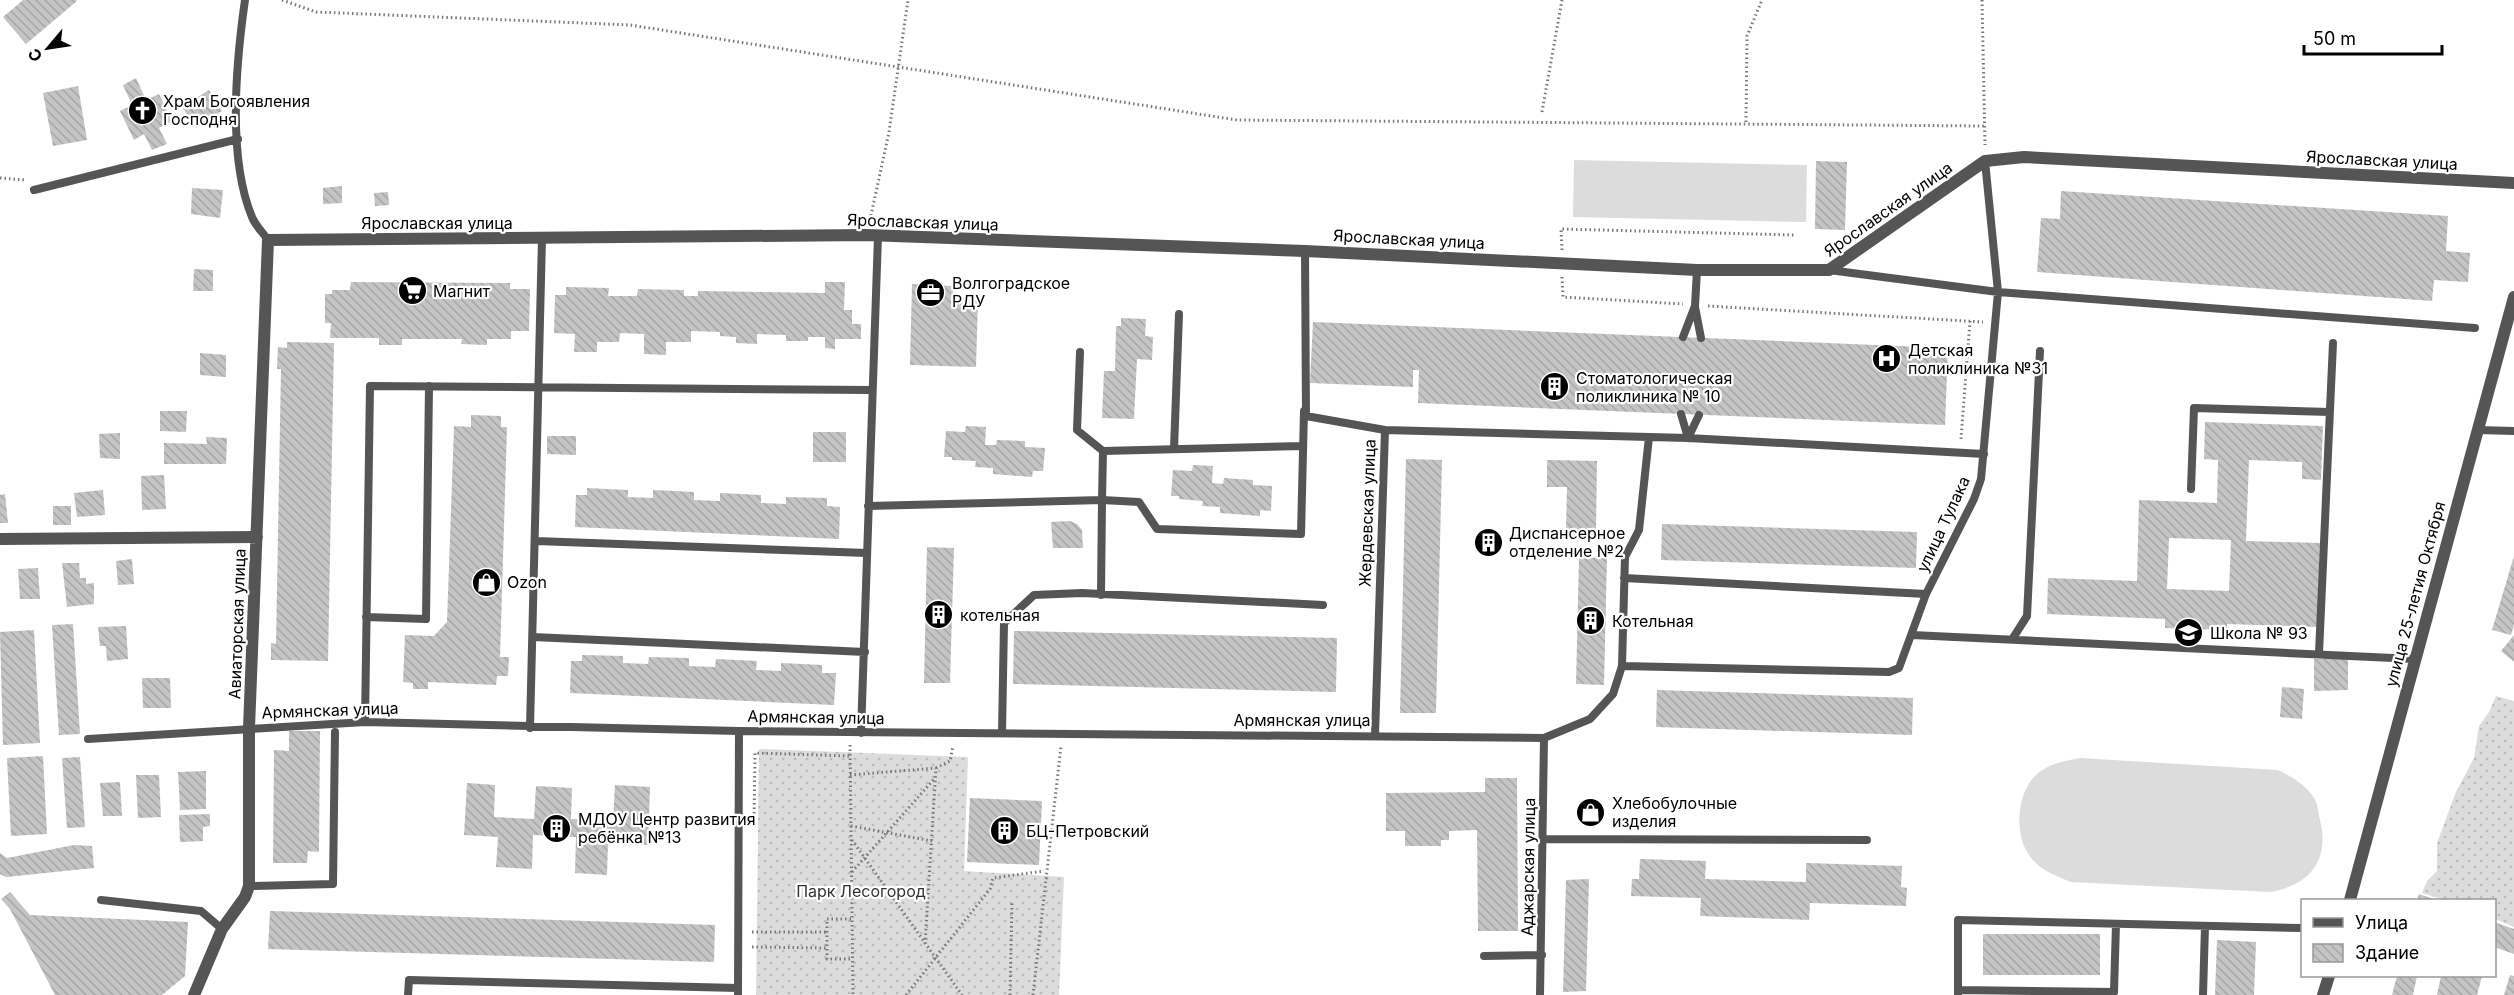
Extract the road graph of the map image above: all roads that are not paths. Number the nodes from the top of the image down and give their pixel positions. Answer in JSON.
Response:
{"nodes":[{"id":1,"x":245,"y":0,"type":"edge"},
{"id":2,"x":238,"y":138,"type":"junction"},
{"id":3,"x":1985,"y":161,"type":"junction"},
{"id":4,"x":2514,"y":183,"type":"edge"},
{"id":5,"x":34,"y":190,"type":"dead end"},
{"id":6,"x":872,"y":235,"type":"junction"},
{"id":7,"x":542,"y":238,"type":"junction"},
{"id":8,"x":268,"y":240,"type":"junction"},
{"id":9,"x":1305,"y":251,"type":"junction"},
{"id":10,"x":1697,"y":270,"type":"junction"},
{"id":11,"x":1829,"y":270,"type":"junction"},
{"id":12,"x":1998,"y":292,"type":"junction"},
{"id":13,"x":2514,"y":297,"type":"edge"},
{"id":14,"x":1695,"y":306,"type":"junction"},
{"id":15,"x":1179,"y":314,"type":"dead end"},
{"id":16,"x":2511,"y":317,"type":"edge"},
{"id":17,"x":2475,"y":328,"type":"dead end"},
{"id":18,"x":1683,"y":337,"type":"dead end"},
{"id":19,"x":1701,"y":338,"type":"dead end"},
{"id":20,"x":2333,"y":343,"type":"dead end"},
{"id":21,"x":2040,"y":351,"type":"dead end"},
{"id":22,"x":1080,"y":352,"type":"dead end"},
{"id":23,"x":429,"y":386,"type":"junction"},
{"id":24,"x":539,"y":388,"type":"junction"},
{"id":25,"x":871,"y":390,"type":"junction"},
{"id":26,"x":1304,"y":411,"type":"junction"},
{"id":27,"x":2330,"y":412,"type":"junction"},
{"id":28,"x":1681,"y":414,"type":"dead end"},
{"id":29,"x":1699,"y":415,"type":"dead end"},
{"id":30,"x":1385,"y":430,"type":"junction"},
{"id":31,"x":2478,"y":430,"type":"junction"},
{"id":32,"x":2514,"y":431,"type":"edge"},
{"id":33,"x":1649,"y":437,"type":"junction"},
{"id":34,"x":1688,"y":438,"type":"junction"},
{"id":35,"x":1303,"y":446,"type":"junction"},
{"id":36,"x":1174,"y":449,"type":"junction"},
{"id":37,"x":1103,"y":451,"type":"junction"},
{"id":38,"x":1984,"y":454,"type":"junction"},
{"id":39,"x":2191,"y":489,"type":"dead end"},
{"id":40,"x":1102,"y":500,"type":"junction"},
{"id":41,"x":868,"y":506,"type":"junction"},
{"id":42,"x":257,"y":537,"type":"junction"},
{"id":43,"x":0,"y":539,"type":"edge"},
{"id":44,"x":536,"y":541,"type":"junction"},
{"id":45,"x":867,"y":553,"type":"junction"},
{"id":46,"x":1624,"y":578,"type":"junction"},
{"id":47,"x":1926,"y":594,"type":"junction"},
{"id":48,"x":1101,"y":595,"type":"junction"},
{"id":49,"x":1323,"y":605,"type":"dead end"},
{"id":50,"x":366,"y":618,"type":"junction"},
{"id":51,"x":1912,"y":635,"type":"junction"},
{"id":52,"x":534,"y":637,"type":"junction"},
{"id":53,"x":2013,"y":638,"type":"junction"},
{"id":54,"x":865,"y":652,"type":"junction"},
{"id":55,"x":2319,"y":653,"type":"junction"},
{"id":56,"x":2414,"y":659,"type":"junction"},
{"id":57,"x":1622,"y":666,"type":"junction"},
{"id":58,"x":365,"y":722,"type":"junction"},
{"id":59,"x":249,"y":728,"type":"junction"},
{"id":60,"x":530,"y":728,"type":"junction"},
{"id":61,"x":739,"y":731,"type":"junction"},
{"id":62,"x":335,"y":732,"type":"dead end"},
{"id":63,"x":861,"y":733,"type":"junction"},
{"id":64,"x":1002,"y":733,"type":"junction"},
{"id":65,"x":1375,"y":735,"type":"junction"},
{"id":66,"x":1544,"y":738,"type":"junction"},
{"id":67,"x":88,"y":739,"type":"dead end"},
{"id":68,"x":1543,"y":839,"type":"junction"},
{"id":69,"x":1867,"y":840,"type":"dead end"},
{"id":70,"x":249,"y":886,"type":"junction"},
{"id":71,"x":2350,"y":899,"type":"edge"},
{"id":72,"x":101,"y":900,"type":"dead end"},
{"id":73,"x":2116,"y":924,"type":"junction"},
{"id":74,"x":2205,"y":926,"type":"junction"},
{"id":75,"x":2301,"y":928,"type":"edge"},
{"id":76,"x":222,"y":929,"type":"junction"},
{"id":77,"x":1542,"y":955,"type":"junction"},
{"id":78,"x":1484,"y":956,"type":"dead end"},
{"id":79,"x":2328,"y":977,"type":"edge"},
{"id":80,"x":738,"y":992,"type":"edge"},
{"id":81,"x":1958,"y":992,"type":"edge"},
{"id":82,"x":2041,"y":993,"type":"edge"},
{"id":83,"x":194,"y":995,"type":"edge"},
{"id":84,"x":408,"y":995,"type":"edge"},
{"id":85,"x":1540,"y":995,"type":"edge"},
{"id":86,"x":2203,"y":995,"type":"edge"},
{"id":87,"x":2323,"y":995,"type":"edge"}],
"edges":[{"from":1,"to":2,"type":"lane"},
{"from":2,"to":5,"type":"lane"},
{"from":2,"to":8,"type":"lane"},
{"from":3,"to":4,"type":"street","name":"Ярославская улица"},
{"from":3,"to":11,"type":"street","name":"Ярославская улица"},
{"from":3,"to":12,"type":"lane","name":"улица Тулака"},
{"from":6,"to":7,"type":"street","name":"Ярославская улица"},
{"from":6,"to":9,"type":"street","name":"Ярославская улица"},
{"from":6,"to":25,"type":"lane"},
{"from":7,"to":8,"type":"street","name":"Ярославская улица"},
{"from":7,"to":24,"type":"lane"},
{"from":8,"to":42,"type":"street","name":"Авиаторская улица"},
{"from":9,"to":10,"type":"street","name":"Ярославская улица"},
{"from":9,"to":26,"type":"lane"},
{"from":10,"to":11,"type":"street","name":"Ярославская улица"},
{"from":10,"to":14,"type":"lane"},
{"from":11,"to":12,"type":"lane"},
{"from":12,"to":17,"type":"lane"},
{"from":12,"to":38,"type":"lane","name":"улица Тулака"},
{"from":13,"to":16,"type":"street","name":"улица 25-летия Октября"},
{"from":14,"to":18,"type":"lane"},
{"from":14,"to":19,"type":"lane"},
{"from":15,"to":36,"type":"lane"},
{"from":16,"to":31,"type":"street","name":"улица 25-летия Октября"},
{"from":20,"to":27,"type":"lane"},
{"from":21,"to":53,"type":"lane"},
{"from":22,"to":37,"type":"lane"},
{"from":23,"to":24,"type":"lane"},
{"from":23,"to":50,"type":"lane"},
{"from":23,"to":50,"type":"lane"},
{"from":24,"to":25,"type":"lane"},
{"from":24,"to":44,"type":"lane"},
{"from":25,"to":41,"type":"lane"},
{"from":26,"to":30,"type":"lane","name":"Жердевская улица"},
{"from":26,"to":35,"type":"lane"},
{"from":27,"to":39,"type":"lane"},
{"from":27,"to":55,"type":"lane"},
{"from":28,"to":34,"type":"lane"},
{"from":29,"to":34,"type":"lane"},
{"from":30,"to":33,"type":"lane"},
{"from":30,"to":65,"type":"lane","name":"Жердевская улица"},
{"from":31,"to":32,"type":"lane"},
{"from":31,"to":56,"type":"street","name":"улица 25-летия Октября"},
{"from":33,"to":34,"type":"lane"},
{"from":33,"to":46,"type":"lane"},
{"from":34,"to":38,"type":"lane"},
{"from":35,"to":36,"type":"lane"},
{"from":35,"to":40,"type":"lane"},
{"from":36,"to":37,"type":"lane"},
{"from":37,"to":40,"type":"lane"},
{"from":38,"to":47,"type":"lane","name":"улица Тулака"},
{"from":40,"to":41,"type":"lane"},
{"from":40,"to":48,"type":"lane"},
{"from":41,"to":45,"type":"lane"},
{"from":42,"to":43,"type":"street"},
{"from":42,"to":59,"type":"street","name":"Авиаторская улица"},
{"from":44,"to":45,"type":"lane"},
{"from":44,"to":52,"type":"lane"},
{"from":45,"to":54,"type":"lane"},
{"from":46,"to":47,"type":"lane"},
{"from":46,"to":57,"type":"lane"},
{"from":47,"to":51,"type":"lane","name":"улица Тулака"},
{"from":48,"to":49,"type":"lane"},
{"from":48,"to":64,"type":"lane"},
{"from":50,"to":58,"type":"lane"},
{"from":51,"to":53,"type":"lane"},
{"from":51,"to":57,"type":"lane","name":"улица Тулака"},
{"from":52,"to":54,"type":"lane"},
{"from":52,"to":60,"type":"lane"},
{"from":53,"to":55,"type":"lane"},
{"from":54,"to":63,"type":"lane"},
{"from":55,"to":56,"type":"lane"},
{"from":56,"to":71,"type":"street","name":"улица 25-летия Октября"},
{"from":57,"to":66,"type":"lane"},
{"from":58,"to":59,"type":"lane","name":"Армянская улица"},
{"from":58,"to":60,"type":"lane","name":"Армянская улица"},
{"from":59,"to":67,"type":"lane","name":"Армянская улица"},
{"from":59,"to":70,"type":"street","name":"Авиаторская улица"},
{"from":60,"to":61,"type":"lane","name":"Армянская улица"},
{"from":61,"to":63,"type":"lane","name":"Армянская улица"},
{"from":61,"to":80,"type":"lane"},
{"from":62,"to":70,"type":"lane"},
{"from":63,"to":64,"type":"lane","name":"Армянская улица"},
{"from":64,"to":65,"type":"lane","name":"Армянская улица"},
{"from":65,"to":66,"type":"lane","name":"Армянская улица"},
{"from":66,"to":68,"type":"lane","name":"Аджарская улица"},
{"from":68,"to":69,"type":"lane"},
{"from":68,"to":77,"type":"lane","name":"Аджарская улица"},
{"from":70,"to":76,"type":"street","name":"Авиаторская улица"},
{"from":72,"to":76,"type":"lane"},
{"from":73,"to":74,"type":"lane"},
{"from":73,"to":81,"type":"lane"},
{"from":73,"to":82,"type":"lane"},
{"from":74,"to":75,"type":"lane"},
{"from":74,"to":86,"type":"lane"},
{"from":76,"to":83,"type":"street","name":"Авиаторская улица"},
{"from":77,"to":78,"type":"lane"},
{"from":77,"to":85,"type":"lane","name":"Аджарская улица"},
{"from":79,"to":87,"type":"street"},
{"from":80,"to":84,"type":"lane"},
{"from":81,"to":82,"type":"lane"}]}
